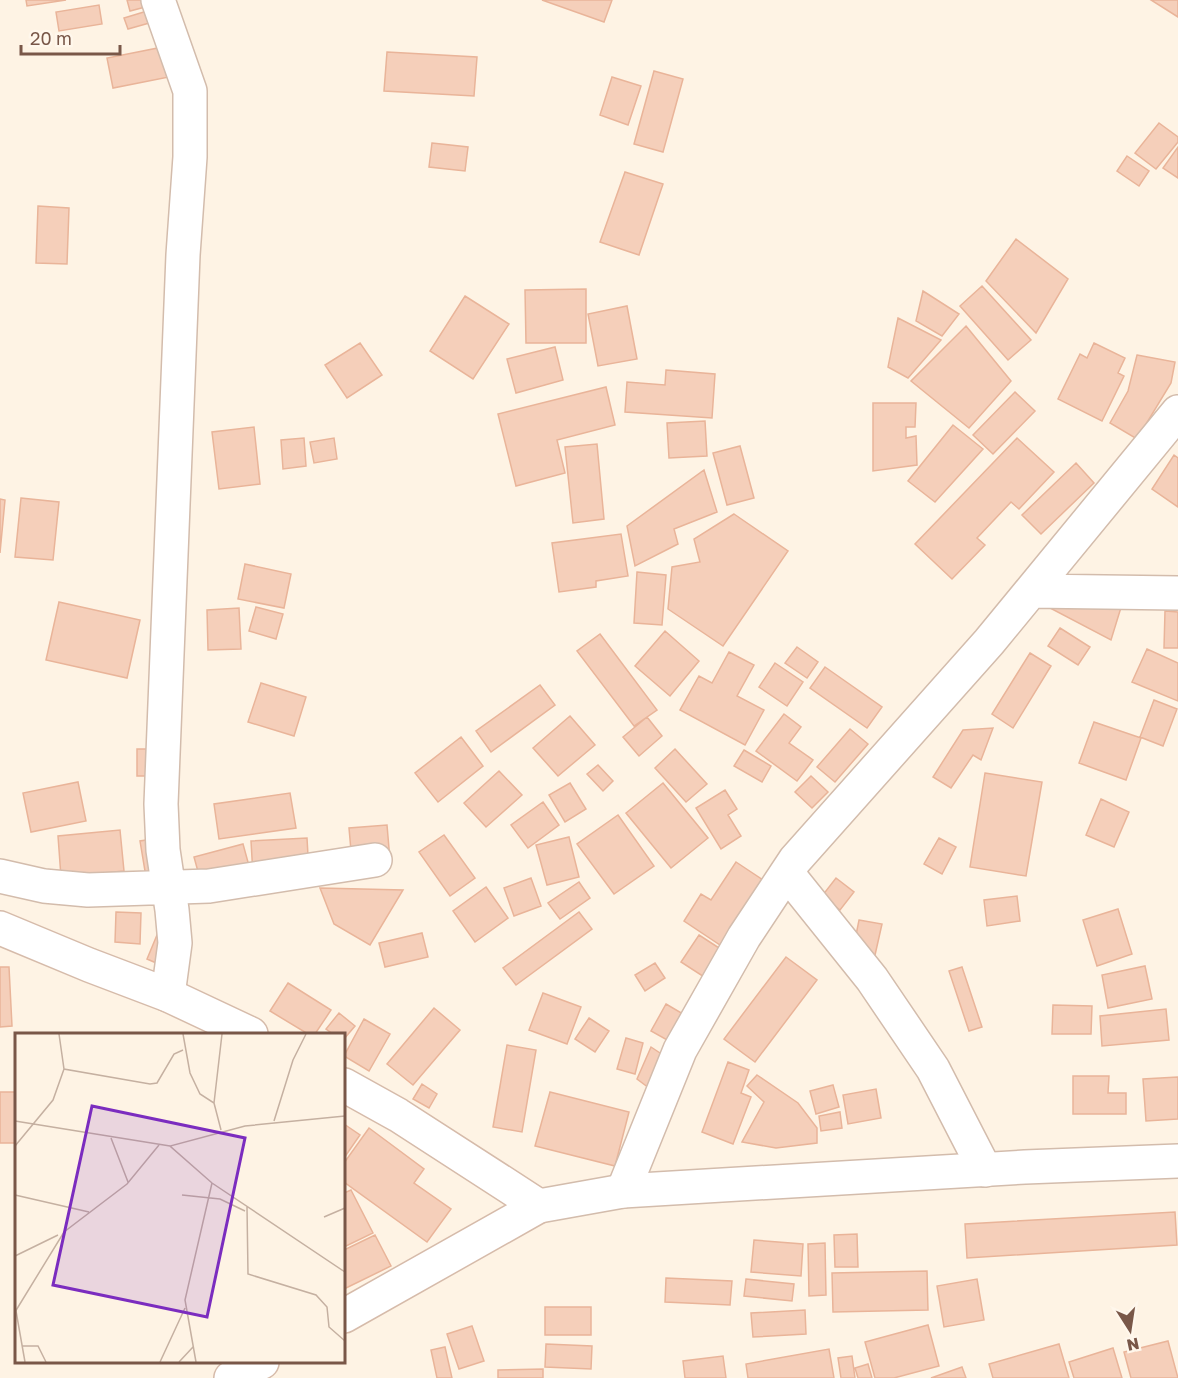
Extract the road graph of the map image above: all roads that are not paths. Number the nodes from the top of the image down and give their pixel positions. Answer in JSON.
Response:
{"nodes":[{"id":1,"x":158,"y":0,"type":"edge"},
{"id":2,"x":181,"y":0,"type":"edge"},
{"id":3,"x":173,"y":40,"type":"junction"},
{"id":4,"x":1178,"y":412,"type":"edge"},
{"id":5,"x":1031,"y":591,"type":"junction"},
{"id":6,"x":1178,"y":593,"type":"edge"},
{"id":7,"x":375,"y":860,"type":"dead end"},
{"id":8,"x":787,"y":873,"type":"junction"},
{"id":9,"x":0,"y":876,"type":"edge"},
{"id":10,"x":169,"y":886,"type":"junction"},
{"id":11,"x":0,"y":928,"type":"edge"},
{"id":12,"x":168,"y":995,"type":"junction"},
{"id":13,"x":248,"y":1033,"type":"edge"},
{"id":14,"x":345,"y":1086,"type":"edge"},
{"id":15,"x":1178,"y":1161,"type":"edge"},
{"id":16,"x":985,"y":1170,"type":"junction"},
{"id":17,"x":622,"y":1191,"type":"junction"},
{"id":18,"x":539,"y":1206,"type":"junction"},
{"id":19,"x":345,"y":1315,"type":"edge"},
{"id":20,"x":260,"y":1363,"type":"edge"},
{"id":21,"x":231,"y":1378,"type":"edge"}],
"edges":[{"from":1,"to":3,"type":"street"},
{"from":2,"to":3,"type":"street"},
{"from":3,"to":10,"type":"street"},
{"from":4,"to":5,"type":"street"},
{"from":5,"to":6,"type":"street"},
{"from":5,"to":8,"type":"street"},
{"from":7,"to":10,"type":"street"},
{"from":8,"to":16,"type":"street"},
{"from":8,"to":17,"type":"street"},
{"from":9,"to":10,"type":"street"},
{"from":10,"to":12,"type":"street"},
{"from":11,"to":12,"type":"street"},
{"from":12,"to":13,"type":"street"},
{"from":14,"to":18,"type":"street"},
{"from":15,"to":16,"type":"street"},
{"from":16,"to":17,"type":"street"},
{"from":17,"to":18,"type":"street"},
{"from":18,"to":19,"type":"street"},
{"from":20,"to":21,"type":"street"}]}
